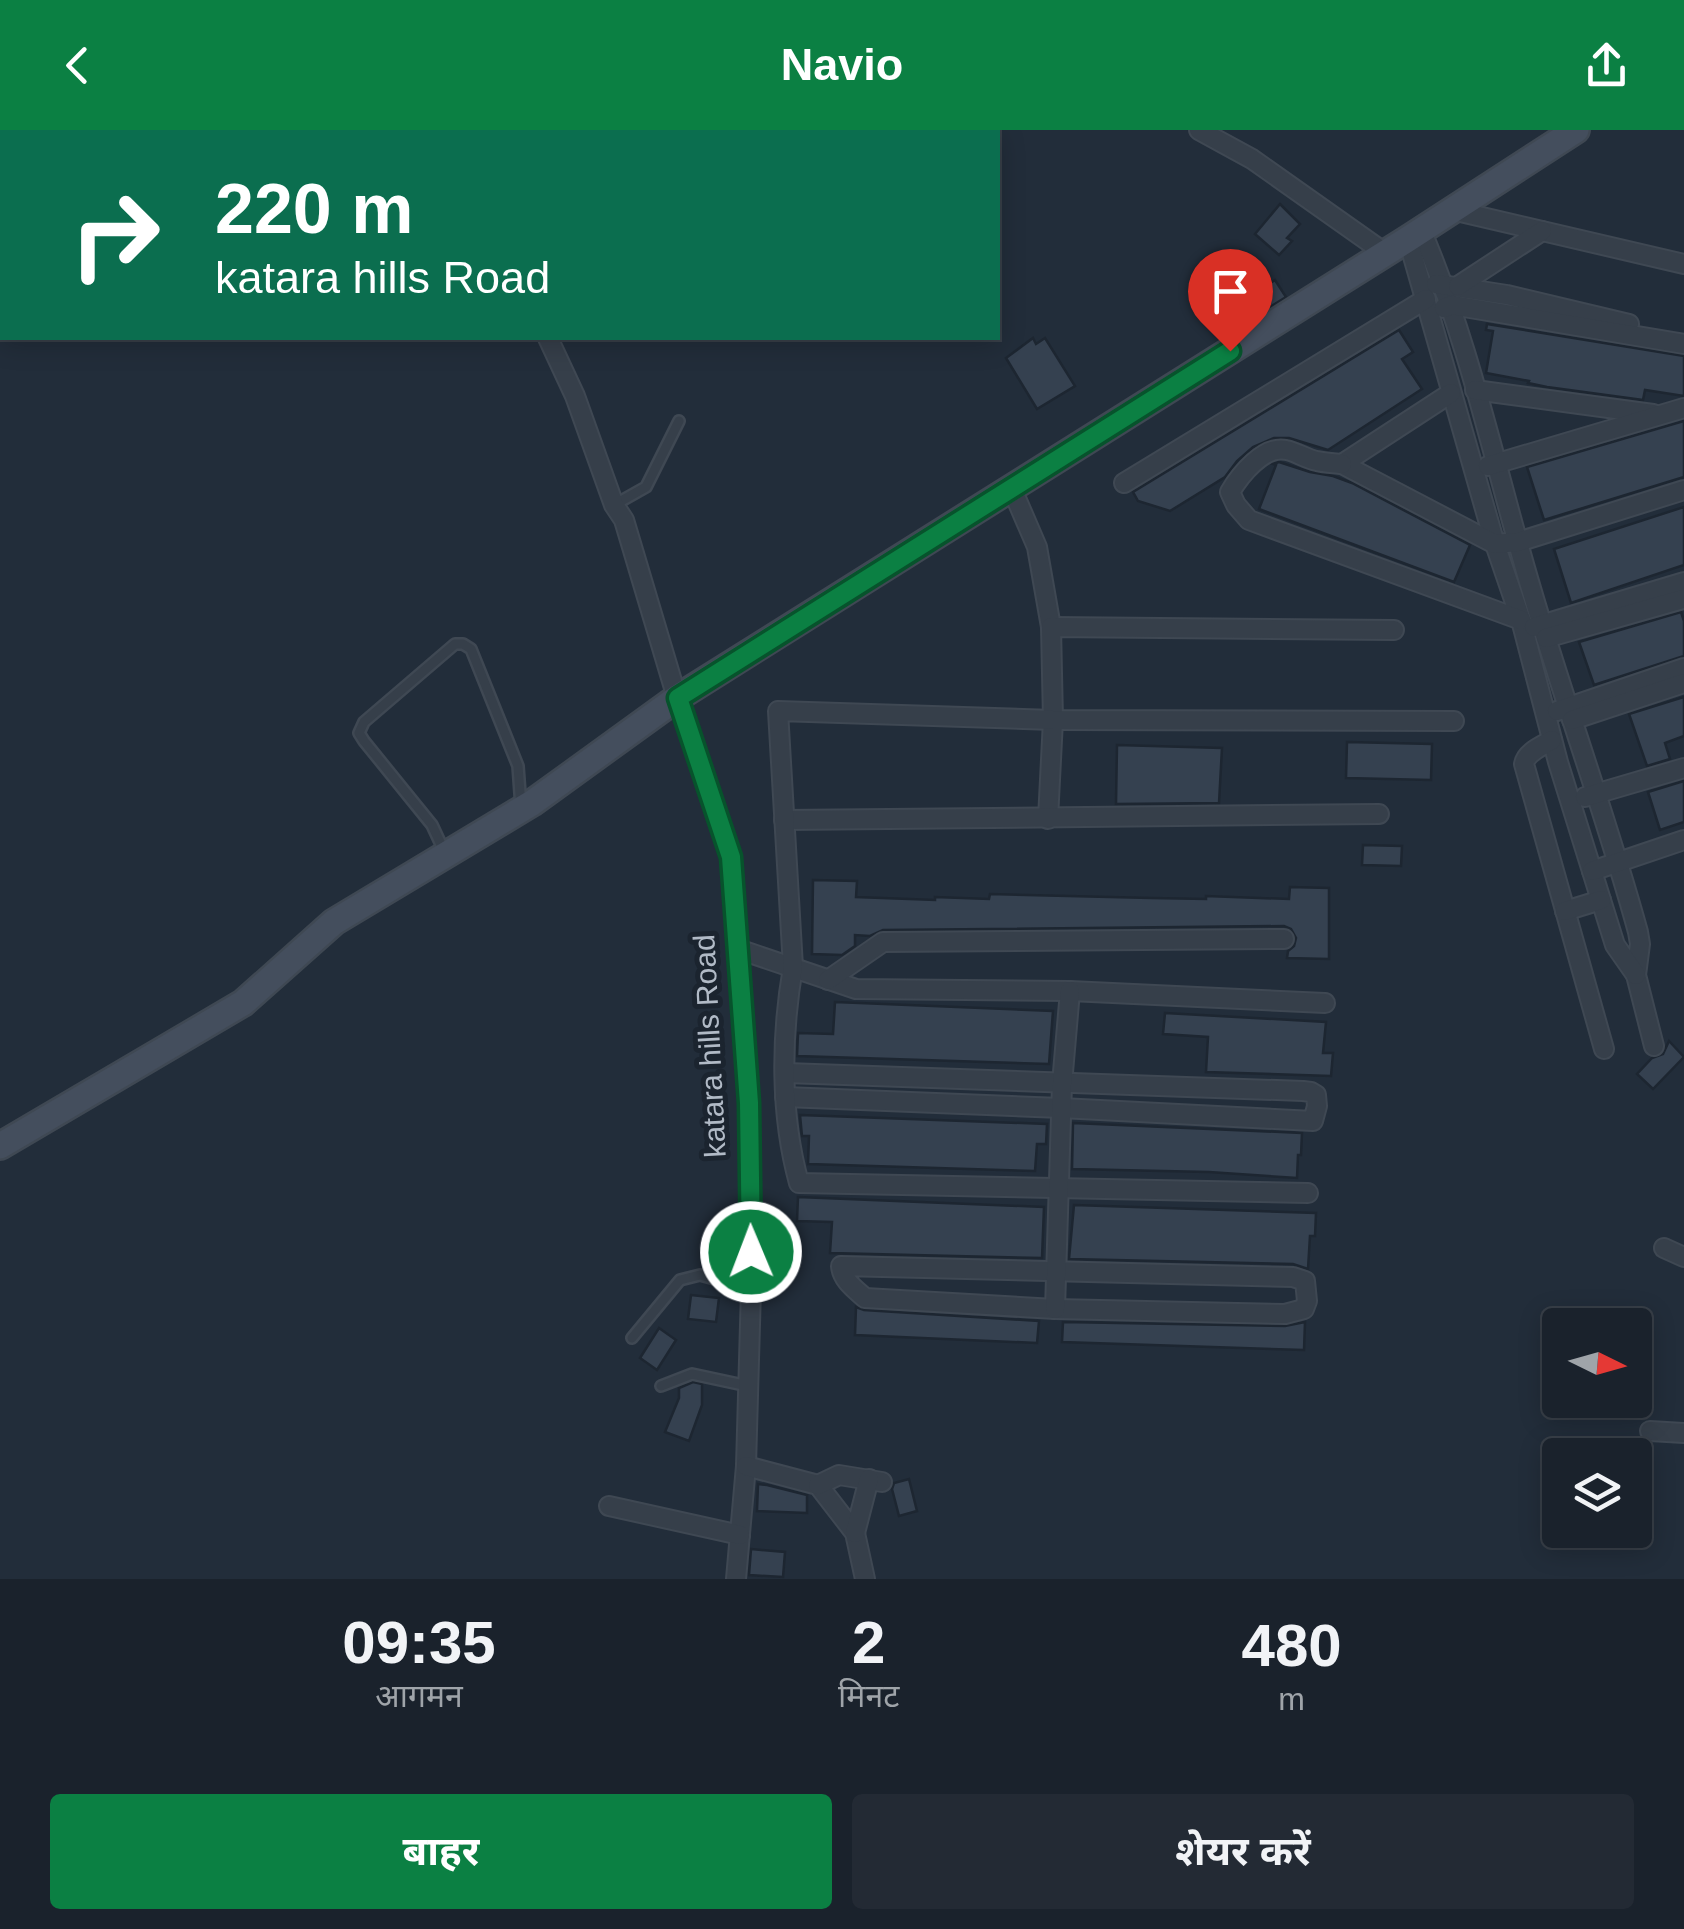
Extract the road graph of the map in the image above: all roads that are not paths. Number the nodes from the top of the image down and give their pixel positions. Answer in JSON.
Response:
{"nodes":[{"id":1,"x":1199,"y":130,"type":"edge"},
{"id":2,"x":1576,"y":130,"type":"edge"},
{"id":3,"x":1452,"y":210,"type":"junction"},
{"id":4,"x":1542,"y":231,"type":"junction"},
{"id":5,"x":1414,"y":235,"type":"junction"},
{"id":6,"x":1385,"y":253,"type":"junction"},
{"id":7,"x":1684,"y":264,"type":"edge"},
{"id":8,"x":1451,"y":292,"type":"junction"},
{"id":9,"x":1425,"y":299,"type":"junction"},
{"id":10,"x":1629,"y":324,"type":"dead end"},
{"id":11,"x":549,"y":340,"type":"edge"},
{"id":12,"x":1684,"y":344,"type":"edge"},
{"id":13,"x":1475,"y":390,"type":"junction"},
{"id":14,"x":1451,"y":393,"type":"junction"},
{"id":15,"x":1684,"y":408,"type":"edge"},
{"id":16,"x":1658,"y":415,"type":"junction"},
{"id":17,"x":679,"y":421,"type":"dead end"},
{"id":18,"x":1342,"y":464,"type":"junction"},
{"id":19,"x":1497,"y":464,"type":"junction"},
{"id":20,"x":1473,"y":470,"type":"junction"},
{"id":21,"x":1124,"y":483,"type":"dead end"},
{"id":22,"x":1012,"y":488,"type":"junction"},
{"id":23,"x":1684,"y":490,"type":"edge"},
{"id":24,"x":614,"y":505,"type":"junction"},
{"id":25,"x":1518,"y":542,"type":"junction"},
{"id":26,"x":1495,"y":544,"type":"junction"},
{"id":27,"x":1682,"y":592,"type":"edge"},
{"id":28,"x":1051,"y":626,"type":"junction"},
{"id":29,"x":1533,"y":628,"type":"junction"},
{"id":30,"x":1394,"y":630,"type":"dead end"},
{"id":31,"x":1684,"y":668,"type":"edge"},
{"id":32,"x":1684,"y":682,"type":"edge"},
{"id":33,"x":678,"y":698,"type":"junction"},
{"id":34,"x":1546,"y":714,"type":"junction"},
{"id":35,"x":1569,"y":714,"type":"junction"},
{"id":36,"x":1053,"y":720,"type":"junction"},
{"id":37,"x":1454,"y":720,"type":"dead end"},
{"id":38,"x":1552,"y":740,"type":"junction"},
{"id":39,"x":1684,"y":768,"type":"edge"},
{"id":40,"x":1596,"y":794,"type":"junction"},
{"id":41,"x":1571,"y":803,"type":"junction"},
{"id":42,"x":521,"y":809,"type":"junction"},
{"id":43,"x":1379,"y":814,"type":"dead end"},
{"id":44,"x":1048,"y":818,"type":"junction"},
{"id":45,"x":784,"y":820,"type":"junction"},
{"id":46,"x":1684,"y":840,"type":"edge"},
{"id":47,"x":446,"y":854,"type":"junction"},
{"id":48,"x":1619,"y":863,"type":"junction"},
{"id":49,"x":1592,"y":870,"type":"junction"},
{"id":50,"x":1602,"y":900,"type":"junction"},
{"id":51,"x":1565,"y":911,"type":"junction"},
{"id":52,"x":1284,"y":939,"type":"dead end"},
{"id":53,"x":738,"y":949,"type":"junction"},
{"id":54,"x":794,"y":967,"type":"junction"},
{"id":55,"x":1636,"y":975,"type":"junction"},
{"id":56,"x":828,"y":980,"type":"junction"},
{"id":57,"x":1070,"y":990,"type":"junction"},
{"id":58,"x":1325,"y":1003,"type":"dead end"},
{"id":59,"x":1654,"y":1046,"type":"dead end"},
{"id":60,"x":1604,"y":1049,"type":"dead end"},
{"id":61,"x":786,"y":1073,"type":"junction"},
{"id":62,"x":1062,"y":1084,"type":"junction"},
{"id":63,"x":786,"y":1097,"type":"junction"},
{"id":64,"x":1061,"y":1108,"type":"junction"},
{"id":65,"x":0,"y":1146,"type":"edge"},
{"id":66,"x":1059,"y":1189,"type":"junction"},
{"id":67,"x":1308,"y":1193,"type":"dead end"},
{"id":68,"x":1664,"y":1248,"type":"dead end"},
{"id":69,"x":1684,"y":1257,"type":"edge"},
{"id":70,"x":1056,"y":1271,"type":"junction"},
{"id":71,"x":751,"y":1289,"type":"junction"},
{"id":72,"x":1055,"y":1309,"type":"junction"},
{"id":73,"x":632,"y":1338,"type":"dead end"},
{"id":74,"x":660,"y":1386,"type":"dead end"},
{"id":75,"x":748,"y":1386,"type":"junction"},
{"id":76,"x":1650,"y":1431,"type":"dead end"},
{"id":77,"x":1684,"y":1433,"type":"edge"},
{"id":78,"x":746,"y":1466,"type":"junction"},
{"id":79,"x":818,"y":1484,"type":"junction"},
{"id":80,"x":609,"y":1506,"type":"dead end"},
{"id":81,"x":856,"y":1533,"type":"junction"},
{"id":82,"x":740,"y":1535,"type":"junction"},
{"id":83,"x":736,"y":1579,"type":"edge"},
{"id":84,"x":865,"y":1579,"type":"edge"}],
"edges":[{"from":1,"to":6,"type":"street"},
{"from":2,"to":3,"type":"main road"},
{"from":3,"to":4,"type":"street"},
{"from":3,"to":5,"type":"main road"},
{"from":4,"to":7,"type":"street"},
{"from":4,"to":8,"type":"street"},
{"from":5,"to":6,"type":"main road"},
{"from":5,"to":8,"type":"street"},
{"from":5,"to":9,"type":"street"},
{"from":6,"to":22,"type":"main road"},
{"from":8,"to":9,"type":"street"},
{"from":8,"to":9,"type":"street"},
{"from":8,"to":10,"type":"street"},
{"from":8,"to":12,"type":"street"},
{"from":8,"to":13,"type":"street"},
{"from":9,"to":14,"type":"street"},
{"from":9,"to":21,"type":"street"},
{"from":11,"to":24,"type":"street","name":"katara hills Road"},
{"from":13,"to":16,"type":"street"},
{"from":13,"to":19,"type":"street"},
{"from":14,"to":18,"type":"street"},
{"from":14,"to":20,"type":"street"},
{"from":15,"to":16,"type":"street"},
{"from":16,"to":19,"type":"street"},
{"from":17,"to":24,"type":"lane"},
{"from":18,"to":26,"type":"street"},
{"from":18,"to":29,"type":"street"},
{"from":19,"to":20,"type":"street"},
{"from":19,"to":25,"type":"street"},
{"from":20,"to":26,"type":"street"},
{"from":22,"to":28,"type":"street"},
{"from":22,"to":33,"type":"main road"},
{"from":23,"to":25,"type":"street"},
{"from":24,"to":33,"type":"street","name":"katara hills Road"},
{"from":25,"to":26,"type":"street"},
{"from":25,"to":29,"type":"street"},
{"from":26,"to":29,"type":"street"},
{"from":27,"to":29,"type":"street"},
{"from":28,"to":30,"type":"street"},
{"from":28,"to":36,"type":"street"},
{"from":29,"to":34,"type":"street"},
{"from":29,"to":35,"type":"street"},
{"from":31,"to":35,"type":"street"},
{"from":32,"to":35,"type":"street"},
{"from":33,"to":42,"type":"main road"},
{"from":33,"to":53,"type":"street","name":"katara hills Road"},
{"from":34,"to":35,"type":"street"},
{"from":34,"to":38,"type":"street"},
{"from":35,"to":40,"type":"street"},
{"from":36,"to":37,"type":"street"},
{"from":36,"to":44,"type":"street"},
{"from":36,"to":45,"type":"street"},
{"from":38,"to":41,"type":"street"},
{"from":38,"to":51,"type":"street"},
{"from":39,"to":40,"type":"street"},
{"from":40,"to":41,"type":"street"},
{"from":40,"to":48,"type":"street"},
{"from":41,"to":49,"type":"street"},
{"from":42,"to":47,"type":"main road"},
{"from":42,"to":47,"type":"lane"},
{"from":43,"to":44,"type":"street"},
{"from":44,"to":45,"type":"street"},
{"from":45,"to":54,"type":"street"},
{"from":46,"to":48,"type":"street"},
{"from":47,"to":65,"type":"main road"},
{"from":48,"to":49,"type":"street"},
{"from":48,"to":55,"type":"street"},
{"from":49,"to":50,"type":"street"},
{"from":50,"to":51,"type":"street"},
{"from":50,"to":55,"type":"street"},
{"from":51,"to":60,"type":"street"},
{"from":52,"to":56,"type":"street"},
{"from":53,"to":54,"type":"street"},
{"from":53,"to":71,"type":"street","name":"katara hills Road"},
{"from":54,"to":56,"type":"street"},
{"from":54,"to":61,"type":"street"},
{"from":55,"to":59,"type":"street"},
{"from":56,"to":57,"type":"street"},
{"from":57,"to":58,"type":"street"},
{"from":57,"to":62,"type":"street"},
{"from":61,"to":62,"type":"street"},
{"from":61,"to":63,"type":"street"},
{"from":62,"to":64,"type":"street"},
{"from":62,"to":64,"type":"street"},
{"from":63,"to":64,"type":"street"},
{"from":63,"to":66,"type":"street"},
{"from":64,"to":66,"type":"street"},
{"from":66,"to":67,"type":"street"},
{"from":66,"to":70,"type":"street"},
{"from":68,"to":69,"type":"street"},
{"from":70,"to":72,"type":"street"},
{"from":70,"to":72,"type":"street"},
{"from":70,"to":72,"type":"street"},
{"from":71,"to":73,"type":"lane"},
{"from":71,"to":75,"type":"street","name":"katara hills Road"},
{"from":74,"to":75,"type":"lane"},
{"from":75,"to":78,"type":"street","name":"katara hills Road"},
{"from":76,"to":77,"type":"street"},
{"from":78,"to":79,"type":"street"},
{"from":78,"to":82,"type":"street","name":"katara hills Road"},
{"from":79,"to":81,"type":"street"},
{"from":79,"to":81,"type":"street"},
{"from":80,"to":82,"type":"street"},
{"from":81,"to":84,"type":"street"},
{"from":82,"to":83,"type":"street","name":"katara hills Road"}]}
